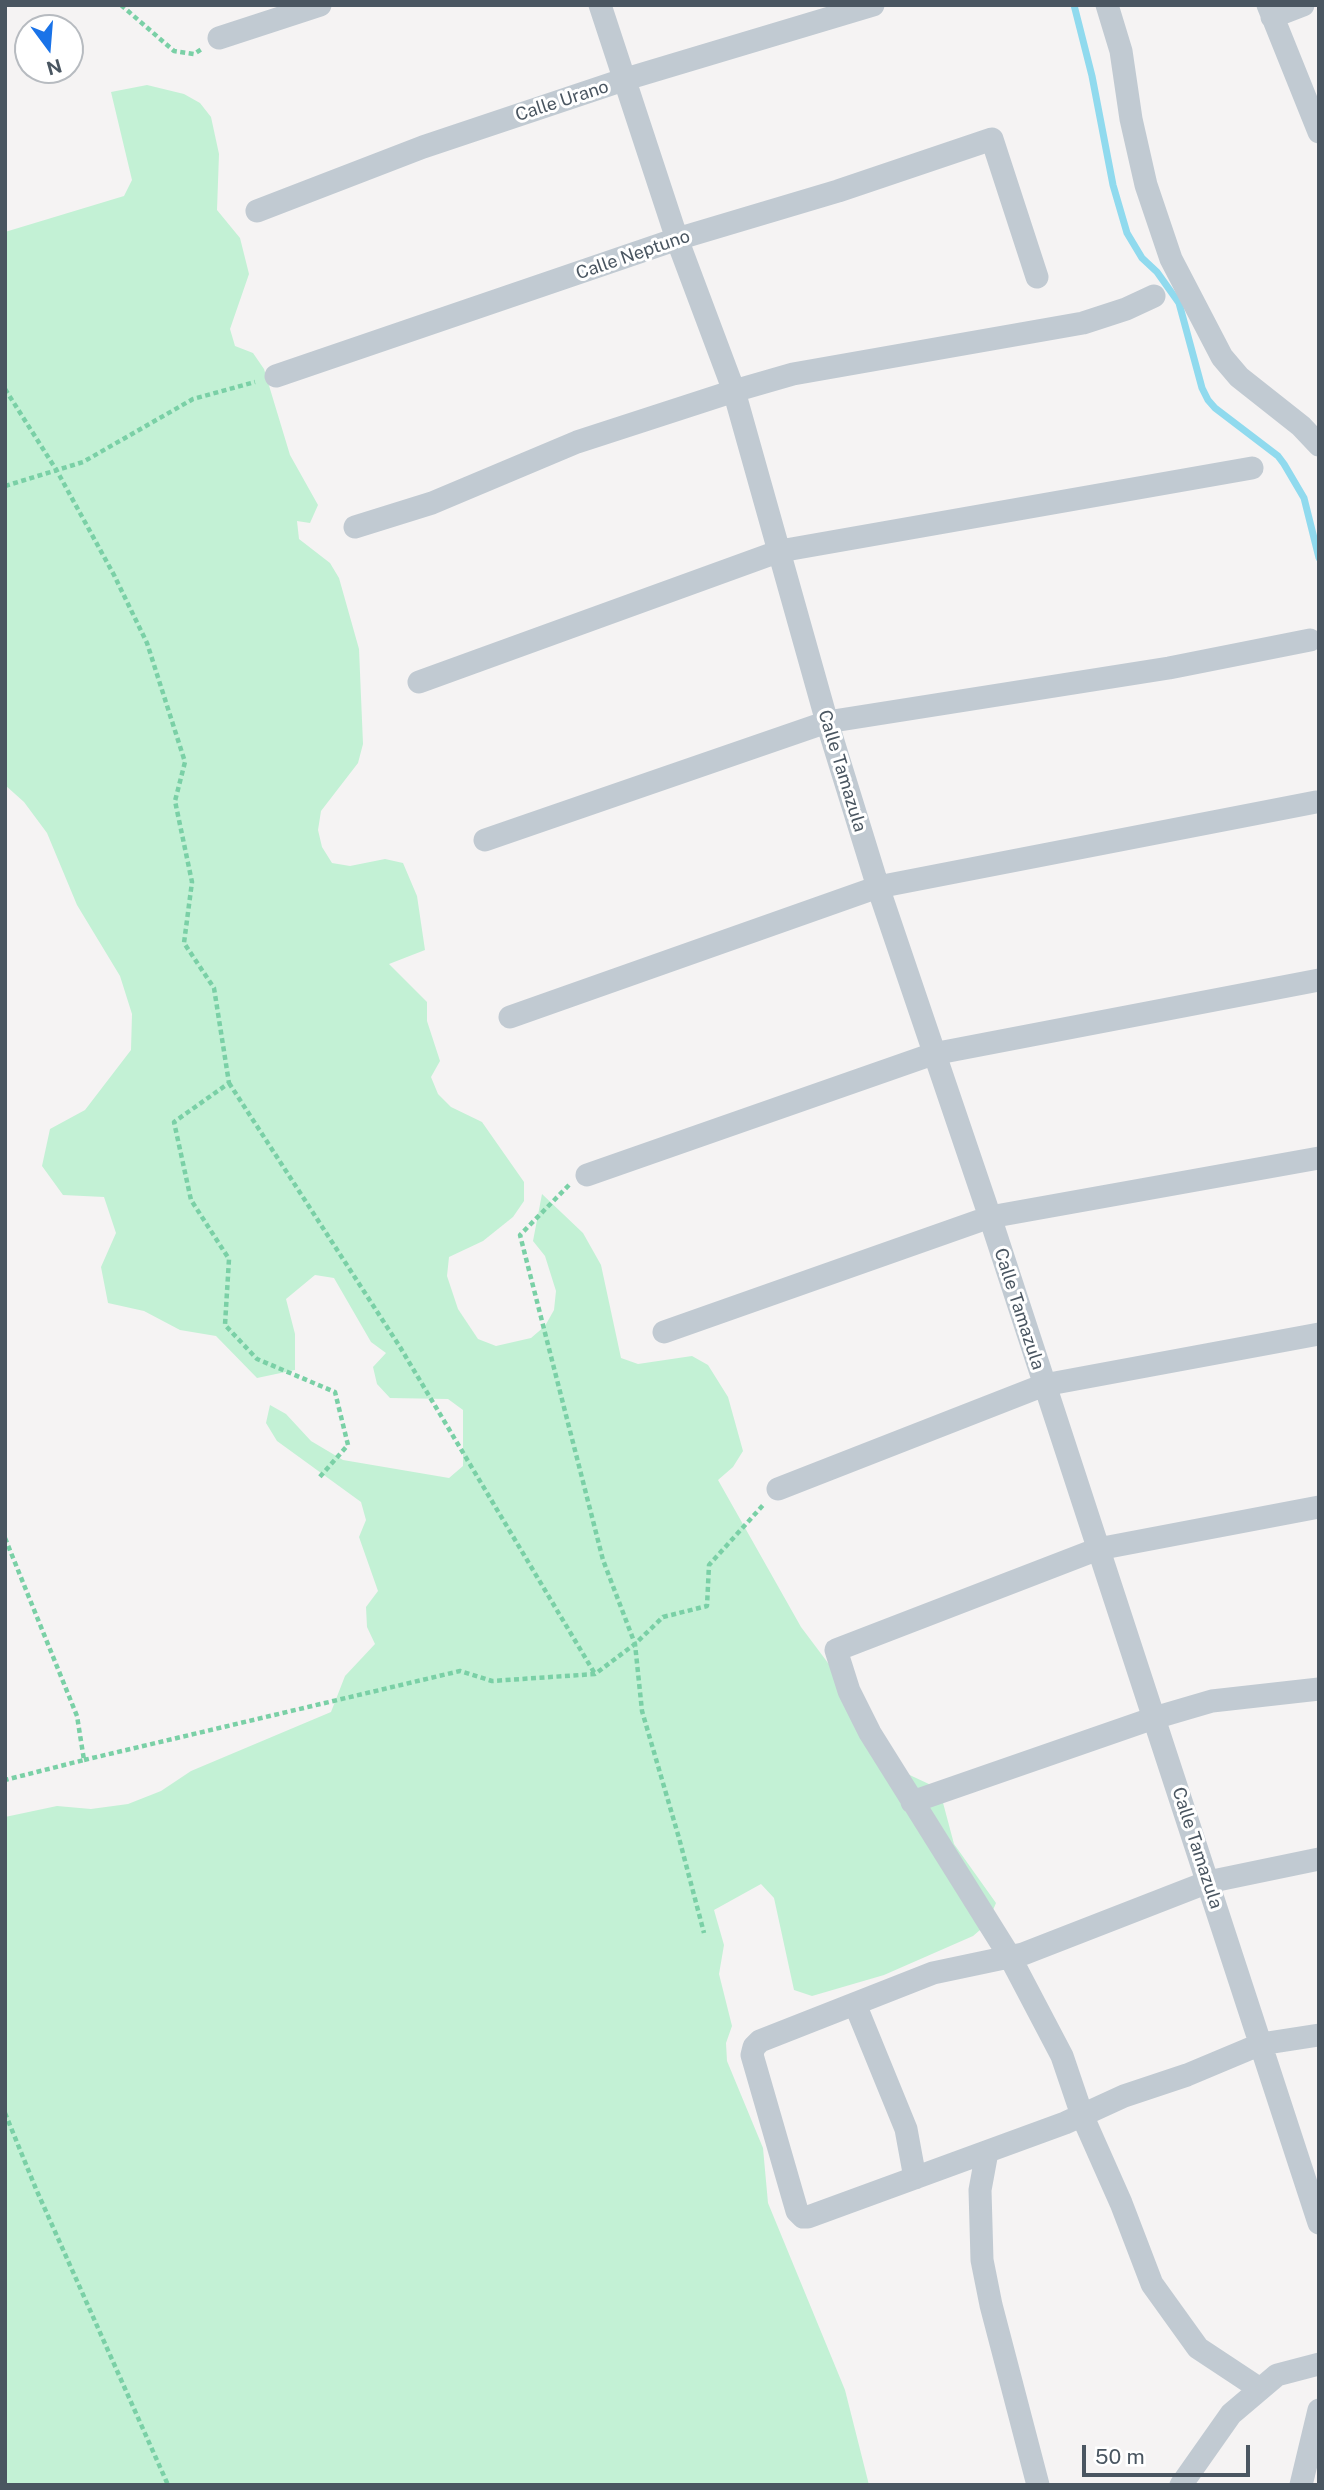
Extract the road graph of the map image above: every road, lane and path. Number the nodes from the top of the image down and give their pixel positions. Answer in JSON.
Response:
{"nodes":[{"id":1,"x":121,"y":5,"type":"edge"},
{"id":2,"x":320,"y":5,"type":"edge"},
{"id":3,"x":600,"y":5,"type":"edge"},
{"id":4,"x":873,"y":5,"type":"edge"},
{"id":5,"x":1107,"y":5,"type":"edge"},
{"id":6,"x":1303,"y":5,"type":"edge"},
{"id":7,"x":1270,"y":11,"type":"edge"},
{"id":8,"x":219,"y":38,"type":"joint"},
{"id":9,"x":626,"y":79,"type":"junction"},
{"id":10,"x":1319,"y":132,"type":"edge"},
{"id":11,"x":257,"y":211,"type":"dead end"},
{"id":12,"x":677,"y":239,"type":"junction"},
{"id":13,"x":1037,"y":276,"type":"dead end"},
{"id":14,"x":1154,"y":296,"type":"dead end"},
{"id":15,"x":276,"y":376,"type":"joint"},
{"id":16,"x":5,"y":389,"type":"edge"},
{"id":17,"x":734,"y":391,"type":"junction"},
{"id":18,"x":1319,"y":445,"type":"edge"},
{"id":19,"x":1252,"y":468,"type":"dead end"},
{"id":20,"x":57,"y":471,"type":"junction"},
{"id":21,"x":5,"y":486,"type":"edge"},
{"id":22,"x":355,"y":527,"type":"dead end"},
{"id":23,"x":780,"y":551,"type":"junction"},
{"id":24,"x":1310,"y":640,"type":"dead end"},
{"id":25,"x":419,"y":682,"type":"dead end"},
{"id":26,"x":827,"y":722,"type":"junction"},
{"id":27,"x":1316,"y":802,"type":"dead end"},
{"id":28,"x":485,"y":840,"type":"dead end"},
{"id":29,"x":878,"y":887,"type":"junction"},
{"id":30,"x":1319,"y":980,"type":"edge"},
{"id":31,"x":510,"y":1017,"type":"dead end"},
{"id":32,"x":933,"y":1054,"type":"junction"},
{"id":33,"x":229,"y":1083,"type":"junction"},
{"id":34,"x":1319,"y":1158,"type":"edge"},
{"id":35,"x":587,"y":1175,"type":"joint"},
{"id":36,"x":990,"y":1217,"type":"junction"},
{"id":37,"x":664,"y":1332,"type":"dead end"},
{"id":38,"x":1319,"y":1334,"type":"edge"},
{"id":39,"x":1044,"y":1385,"type":"junction"},
{"id":40,"x":318,"y":1479,"type":"dead end"},
{"id":41,"x":778,"y":1489,"type":"joint"},
{"id":42,"x":1319,"y":1507,"type":"edge"},
{"id":43,"x":5,"y":1538,"type":"edge"},
{"id":44,"x":1098,"y":1549,"type":"junction"},
{"id":45,"x":635,"y":1644,"type":"junction"},
{"id":46,"x":595,"y":1674,"type":"junction"},
{"id":47,"x":1319,"y":1689,"type":"edge"},
{"id":48,"x":1154,"y":1718,"type":"junction"},
{"id":49,"x":84,"y":1759,"type":"junction"},
{"id":50,"x":5,"y":1780,"type":"edge"},
{"id":51,"x":912,"y":1802,"type":"junction"},
{"id":52,"x":1319,"y":1859,"type":"edge"},
{"id":53,"x":1208,"y":1882,"type":"junction"},
{"id":54,"x":704,"y":1933,"type":"dead end"},
{"id":55,"x":1010,"y":1957,"type":"junction"},
{"id":56,"x":855,"y":2004,"type":"junction"},
{"id":57,"x":1319,"y":2035,"type":"edge"},
{"id":58,"x":1261,"y":2044,"type":"junction"},
{"id":59,"x":5,"y":2113,"type":"edge"},
{"id":60,"x":1082,"y":2115,"type":"junction"},
{"id":61,"x":987,"y":2152,"type":"junction"},
{"id":62,"x":915,"y":2178,"type":"junction"},
{"id":63,"x":1317,"y":2213,"type":"edge"},
{"id":64,"x":1319,"y":2364,"type":"edge"},
{"id":65,"x":1260,"y":2389,"type":"junction"},
{"id":66,"x":1319,"y":2410,"type":"edge"},
{"id":67,"x":169,"y":2485,"type":"edge"},
{"id":68,"x":1038,"y":2485,"type":"edge"},
{"id":69,"x":1181,"y":2485,"type":"edge"},
{"id":70,"x":1301,"y":2485,"type":"edge"}],
"edges":[{"from":1,"to":8,"type":"path"},
{"from":2,"to":8,"type":"street"},
{"from":3,"to":9,"type":"street","name":"Calle Tamazula"},
{"from":4,"to":9,"type":"street","name":"Calle Urano"},
{"from":5,"to":18,"type":"street"},
{"from":6,"to":7,"type":"street"},
{"from":7,"to":10,"type":"street"},
{"from":9,"to":11,"type":"street","name":"Calle Urano"},
{"from":9,"to":12,"type":"street","name":"Calle Tamazula"},
{"from":12,"to":13,"type":"street","name":"Calle Neptuno"},
{"from":12,"to":15,"type":"street","name":"Calle Neptuno"},
{"from":12,"to":17,"type":"street","name":"Calle Tamazula"},
{"from":14,"to":17,"type":"street"},
{"from":15,"to":20,"type":"path"},
{"from":16,"to":20,"type":"path"},
{"from":17,"to":22,"type":"street"},
{"from":17,"to":23,"type":"street","name":"Calle Tamazula"},
{"from":19,"to":23,"type":"street"},
{"from":20,"to":21,"type":"path"},
{"from":20,"to":33,"type":"path"},
{"from":23,"to":25,"type":"street"},
{"from":23,"to":26,"type":"street","name":"Calle Tamazula"},
{"from":24,"to":26,"type":"street"},
{"from":26,"to":28,"type":"street"},
{"from":26,"to":29,"type":"street","name":"Calle Tamazula"},
{"from":27,"to":29,"type":"street"},
{"from":29,"to":31,"type":"street"},
{"from":29,"to":32,"type":"street","name":"Calle Tamazula"},
{"from":30,"to":32,"type":"street"},
{"from":32,"to":35,"type":"street"},
{"from":32,"to":36,"type":"street","name":"Calle Tamazula"},
{"from":33,"to":40,"type":"path"},
{"from":33,"to":46,"type":"path"},
{"from":34,"to":36,"type":"street"},
{"from":35,"to":45,"type":"path"},
{"from":36,"to":37,"type":"street"},
{"from":36,"to":39,"type":"street","name":"Calle Tamazula"},
{"from":38,"to":39,"type":"street"},
{"from":39,"to":41,"type":"street"},
{"from":39,"to":44,"type":"street","name":"Calle Tamazula"},
{"from":41,"to":45,"type":"path"},
{"from":42,"to":44,"type":"street"},
{"from":43,"to":49,"type":"path"},
{"from":44,"to":48,"type":"street","name":"Calle Tamazula"},
{"from":44,"to":51,"type":"street"},
{"from":45,"to":46,"type":"path"},
{"from":45,"to":54,"type":"path"},
{"from":46,"to":49,"type":"path"},
{"from":47,"to":48,"type":"street"},
{"from":48,"to":51,"type":"street"},
{"from":48,"to":53,"type":"street","name":"Calle Tamazula"},
{"from":49,"to":50,"type":"path"},
{"from":51,"to":55,"type":"street"},
{"from":52,"to":53,"type":"street"},
{"from":53,"to":55,"type":"street"},
{"from":53,"to":58,"type":"street","name":"Calle Tamazula"},
{"from":55,"to":56,"type":"street"},
{"from":55,"to":60,"type":"street"},
{"from":56,"to":62,"type":"street"},
{"from":56,"to":62,"type":"street"},
{"from":57,"to":58,"type":"street"},
{"from":58,"to":60,"type":"street"},
{"from":58,"to":63,"type":"street","name":"Calle Tamazula"},
{"from":59,"to":67,"type":"path"},
{"from":60,"to":61,"type":"street"},
{"from":60,"to":65,"type":"street"},
{"from":61,"to":62,"type":"street"},
{"from":61,"to":68,"type":"street"},
{"from":64,"to":65,"type":"street"},
{"from":65,"to":69,"type":"street"},
{"from":66,"to":70,"type":"street"}]}
